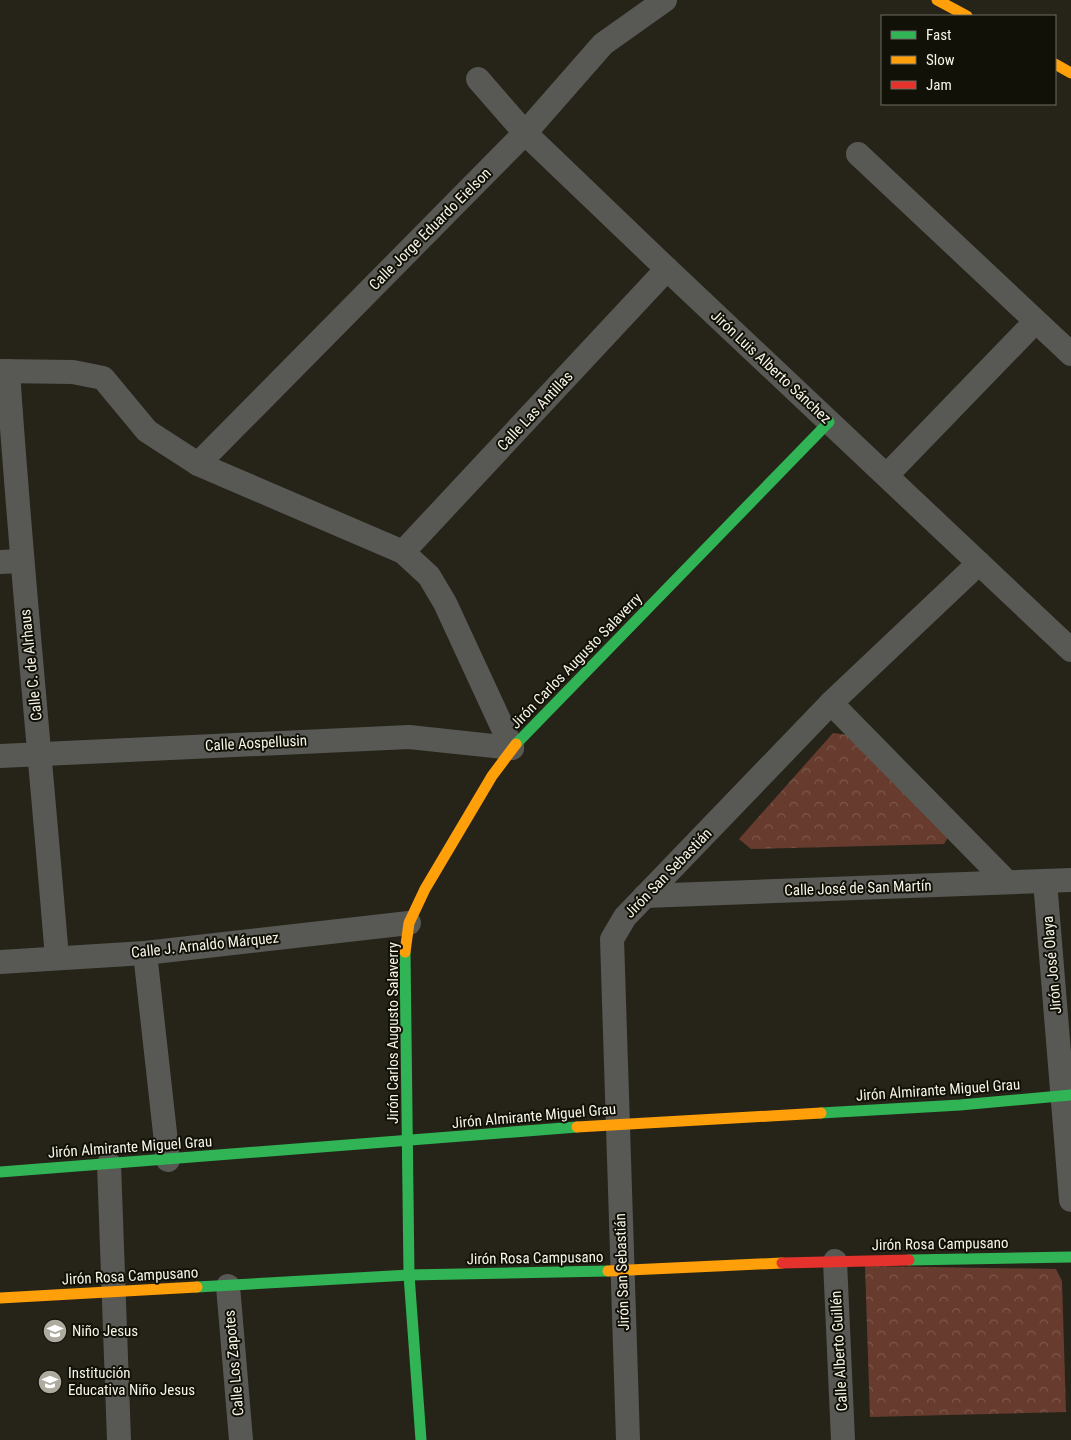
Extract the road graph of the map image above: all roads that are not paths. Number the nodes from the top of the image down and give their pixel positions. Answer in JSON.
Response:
{"nodes":[{"id":1,"x":665,"y":0,"type":"edge"},
{"id":2,"x":937,"y":0,"type":"edge"},
{"id":3,"x":965,"y":15,"type":"edge"},
{"id":4,"x":1056,"y":65,"type":"edge"},
{"id":5,"x":1071,"y":73,"type":"edge"},
{"id":6,"x":478,"y":79,"type":"dead end"},
{"id":7,"x":525,"y":132,"type":"junction"},
{"id":8,"x":858,"y":154,"type":"dead end"},
{"id":9,"x":667,"y":269,"type":"junction"},
{"id":10,"x":1036,"y":322,"type":"junction"},
{"id":11,"x":1071,"y":354,"type":"edge"},
{"id":12,"x":4,"y":371,"type":"edge"},
{"id":13,"x":829,"y":422,"type":"junction"},
{"id":14,"x":198,"y":464,"type":"junction"},
{"id":15,"x":888,"y":475,"type":"junction"},
{"id":16,"x":403,"y":552,"type":"junction"},
{"id":17,"x":10,"y":561,"type":"edge"},
{"id":18,"x":979,"y":563,"type":"junction"},
{"id":19,"x":1071,"y":650,"type":"edge"},
{"id":20,"x":831,"y":703,"type":"junction"},
{"id":21,"x":512,"y":748,"type":"junction"},
{"id":22,"x":40,"y":753,"type":"junction"},
{"id":23,"x":0,"y":756,"type":"edge"},
{"id":24,"x":1071,"y":880,"type":"edge"},
{"id":25,"x":1045,"y":881,"type":"junction"},
{"id":26,"x":1007,"y":882,"type":"junction"},
{"id":27,"x":645,"y":896,"type":"junction"},
{"id":28,"x":409,"y":923,"type":"junction"},
{"id":29,"x":145,"y":953,"type":"junction"},
{"id":30,"x":57,"y":958,"type":"junction"},
{"id":31,"x":0,"y":962,"type":"edge"},
{"id":32,"x":1067,"y":1095,"type":"edge"},
{"id":33,"x":617,"y":1124,"type":"junction"},
{"id":34,"x":408,"y":1141,"type":"junction"},
{"id":35,"x":168,"y":1160,"type":"junction"},
{"id":36,"x":110,"y":1164,"type":"junction"},
{"id":37,"x":0,"y":1172,"type":"edge"},
{"id":38,"x":1071,"y":1200,"type":"edge"},
{"id":39,"x":1071,"y":1257,"type":"edge"},
{"id":40,"x":834,"y":1261,"type":"junction"},
{"id":41,"x":621,"y":1271,"type":"junction"},
{"id":42,"x":409,"y":1275,"type":"junction"},
{"id":43,"x":228,"y":1286,"type":"junction"},
{"id":44,"x":115,"y":1290,"type":"junction"},
{"id":45,"x":0,"y":1298,"type":"edge"},
{"id":46,"x":120,"y":1440,"type":"edge"},
{"id":47,"x":241,"y":1440,"type":"edge"},
{"id":48,"x":421,"y":1440,"type":"edge"},
{"id":49,"x":628,"y":1440,"type":"edge"},
{"id":50,"x":843,"y":1440,"type":"edge"}],
"edges":[{"from":1,"to":7,"type":"street","name":"Calle Jorge Eduardo Eielson"},
{"from":2,"to":3,"type":"street"},
{"from":4,"to":5,"type":"street"},
{"from":6,"to":7,"type":"street","name":"Jirón Luis Alberto Sánchez"},
{"from":7,"to":9,"type":"street","name":"Jirón Luis Alberto Sánchez"},
{"from":7,"to":14,"type":"street","name":"Calle Jorge Eduardo Eielson"},
{"from":8,"to":10,"type":"street"},
{"from":9,"to":13,"type":"street","name":"Jirón Luis Alberto Sánchez"},
{"from":9,"to":16,"type":"street","name":"Calle Las Antillas"},
{"from":10,"to":11,"type":"street"},
{"from":10,"to":15,"type":"street"},
{"from":12,"to":14,"type":"street"},
{"from":12,"to":17,"type":"street","name":"Calle C. de Alrhaus"},
{"from":13,"to":15,"type":"street","name":"Jirón Luis Alberto Sánchez"},
{"from":13,"to":21,"type":"street","name":"Jirón Carlos Augusto Salaverry"},
{"from":14,"to":16,"type":"street"},
{"from":15,"to":18,"type":"street","name":"Jirón Luis Alberto Sánchez"},
{"from":16,"to":21,"type":"street"},
{"from":17,"to":22,"type":"street","name":"Calle C. de Alrhaus"},
{"from":18,"to":19,"type":"street","name":"Jirón Luis Alberto Sánchez"},
{"from":18,"to":20,"type":"street","name":"Jirón San Sebastián"},
{"from":20,"to":26,"type":"street"},
{"from":20,"to":27,"type":"street","name":"Jirón San Sebastián"},
{"from":21,"to":22,"type":"street","name":"Calle Aospellusin"},
{"from":21,"to":28,"type":"street","name":"Jirón Carlos Augusto Salaverry"},
{"from":22,"to":23,"type":"street","name":"Calle Aospellusin"},
{"from":22,"to":30,"type":"street","name":"Calle C. de Alrhaus"},
{"from":24,"to":25,"type":"street","name":"Calle José de San Martín"},
{"from":25,"to":26,"type":"street","name":"Calle José de San Martín"},
{"from":25,"to":32,"type":"street","name":"Jirón José Olaya"},
{"from":26,"to":27,"type":"street","name":"Calle José de San Martín"},
{"from":27,"to":33,"type":"street","name":"Jirón San Sebastián"},
{"from":28,"to":29,"type":"street","name":"Calle J. Arnaldo Márquez"},
{"from":28,"to":34,"type":"street","name":"Jirón Carlos Augusto Salaverry"},
{"from":29,"to":30,"type":"street","name":"Calle J. Arnaldo Márquez"},
{"from":29,"to":35,"type":"street"},
{"from":30,"to":31,"type":"street","name":"Calle J. Arnaldo Márquez"},
{"from":32,"to":33,"type":"street","name":"Jirón Almirante Miguel Grau"},
{"from":32,"to":38,"type":"street","name":"Jirón José Olaya"},
{"from":33,"to":34,"type":"street","name":"Jirón Almirante Miguel Grau"},
{"from":33,"to":41,"type":"street","name":"Jirón San Sebastián"},
{"from":34,"to":35,"type":"street","name":"Jirón Almirante Miguel Grau"},
{"from":34,"to":42,"type":"street","name":"Jirón Carlos Augusto Salaverry"},
{"from":35,"to":36,"type":"street","name":"Jirón Almirante Miguel Grau"},
{"from":36,"to":37,"type":"street","name":"Jirón Almirante Miguel Grau"},
{"from":36,"to":44,"type":"street"},
{"from":39,"to":40,"type":"street","name":"Jirón Rosa Campusano"},
{"from":40,"to":41,"type":"street","name":"Jirón Rosa Campusano"},
{"from":40,"to":50,"type":"street","name":"Calle Alberto Guillén"},
{"from":41,"to":42,"type":"street","name":"Jirón Rosa Campusano"},
{"from":41,"to":49,"type":"street","name":"Jirón San Sebastián"},
{"from":42,"to":43,"type":"street","name":"Jirón Rosa Campusano"},
{"from":42,"to":48,"type":"street","name":"Jirón Carlos Augusto Salaverry"},
{"from":43,"to":44,"type":"street","name":"Jirón Rosa Campusano"},
{"from":43,"to":47,"type":"street","name":"Calle Los Zapotes"},
{"from":44,"to":45,"type":"street","name":"Jirón Rosa Campusano"},
{"from":44,"to":46,"type":"street"}]}
